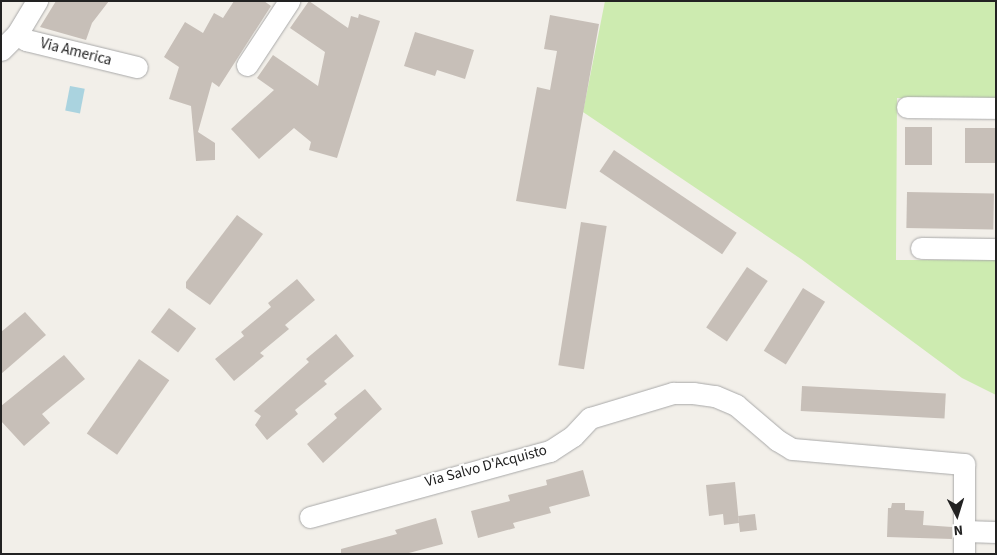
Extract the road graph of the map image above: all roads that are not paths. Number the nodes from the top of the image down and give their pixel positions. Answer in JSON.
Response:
{"nodes":[{"id":1,"x":36,"y":1,"type":"edge"},
{"id":2,"x":289,"y":1,"type":"edge"},
{"id":3,"x":17,"y":34,"type":"junction"},
{"id":4,"x":1,"y":50,"type":"edge"},
{"id":5,"x":246,"y":65,"type":"dead end"},
{"id":6,"x":137,"y":67,"type":"dead end"},
{"id":7,"x":907,"y":107,"type":"dead end"},
{"id":8,"x":996,"y":108,"type":"edge"},
{"id":9,"x":922,"y":248,"type":"dead end"},
{"id":10,"x":996,"y":249,"type":"edge"},
{"id":11,"x":310,"y":517,"type":"dead end"},
{"id":12,"x":964,"y":531,"type":"junction"},
{"id":13,"x":996,"y":532,"type":"edge"},
{"id":14,"x":964,"y":554,"type":"edge"}],
"edges":[{"from":1,"to":3,"type":"street"},
{"from":2,"to":5,"type":"street"},
{"from":3,"to":4,"type":"street"},
{"from":3,"to":6,"type":"street","name":"Via America"},
{"from":7,"to":8,"type":"street"},
{"from":9,"to":10,"type":"street"},
{"from":11,"to":12,"type":"street","name":"Via Salvo D'Acquisto"},
{"from":12,"to":13,"type":"street"},
{"from":12,"to":14,"type":"street","name":"Via Salvo D'Acquisto"}]}
